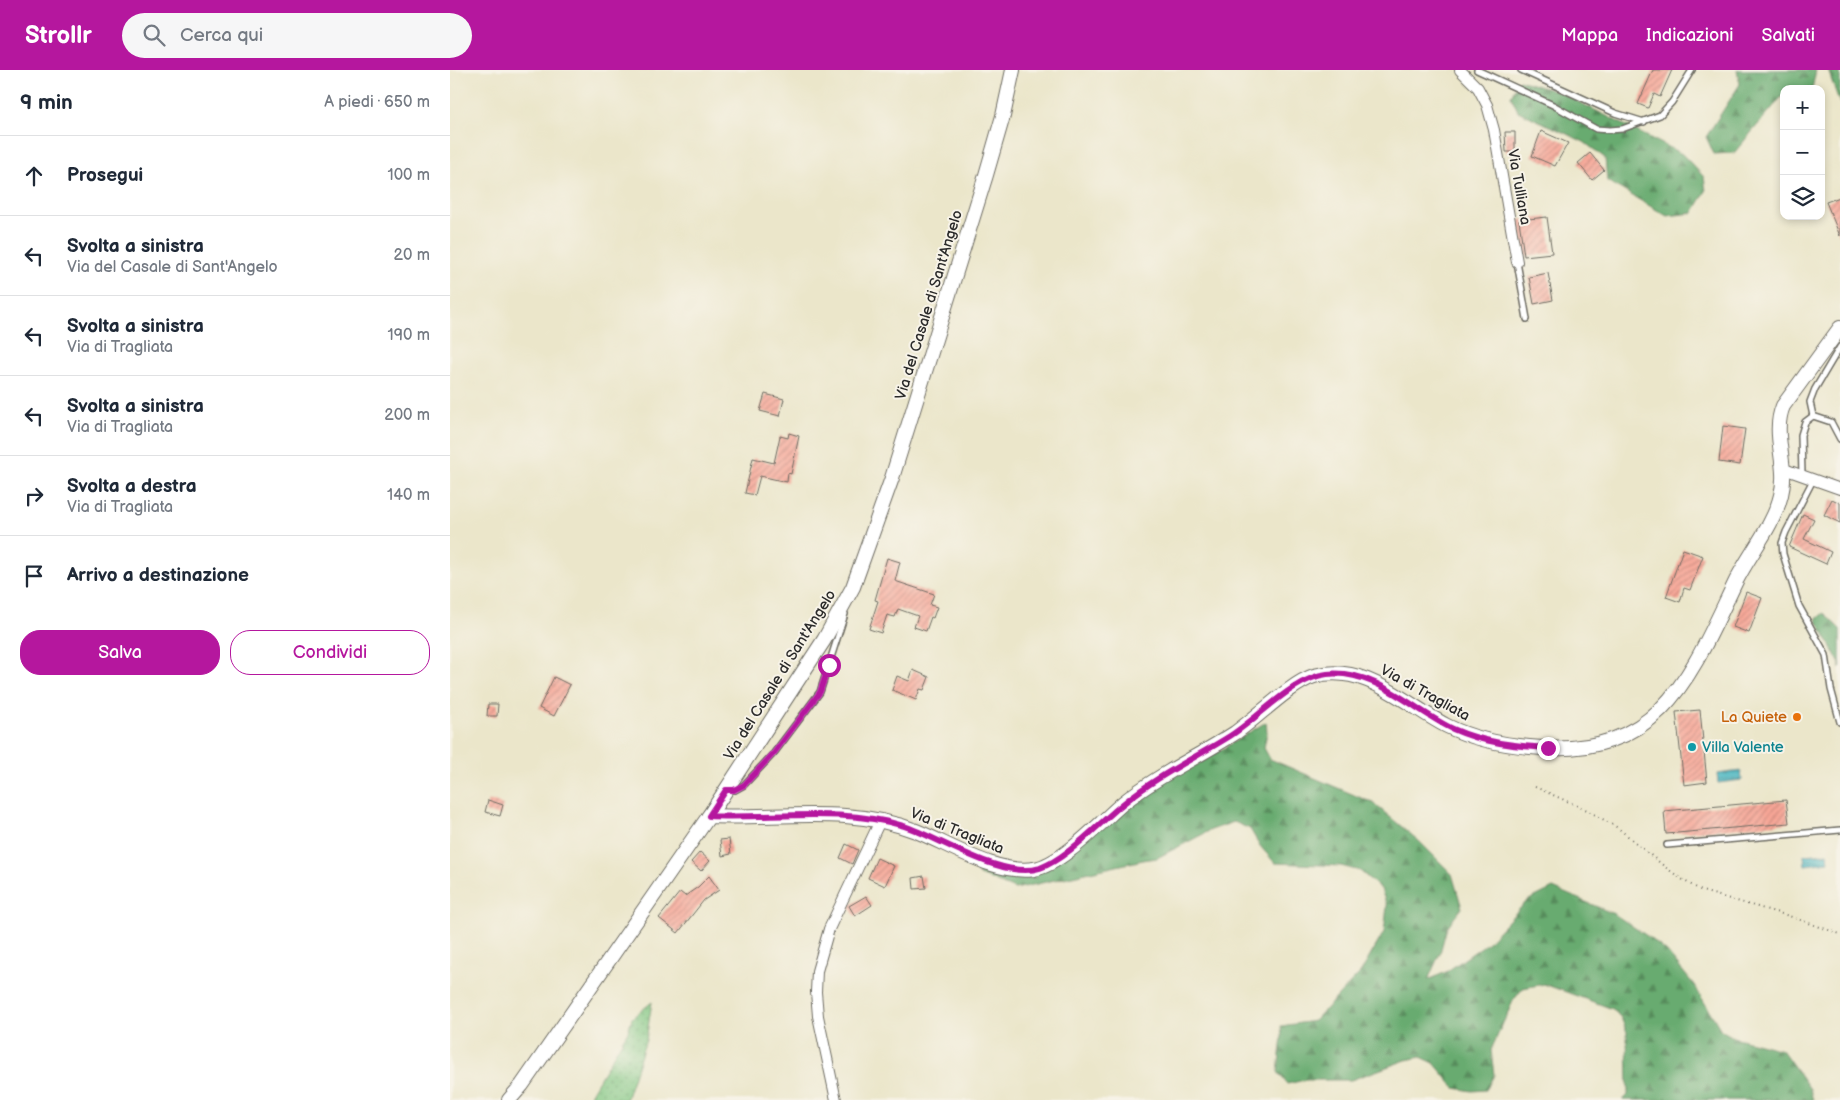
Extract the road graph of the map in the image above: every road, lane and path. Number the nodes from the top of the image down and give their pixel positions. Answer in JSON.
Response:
{"nodes":[{"id":1,"x":1013,"y":70,"type":"edge"},
{"id":2,"x":1460,"y":70,"type":"edge"},
{"id":3,"x":1522,"y":70,"type":"edge"},
{"id":4,"x":1692,"y":70,"type":"edge"},
{"id":5,"x":1473,"y":73,"type":"edge"},
{"id":6,"x":1644,"y":122,"type":"junction"},
{"id":7,"x":1517,"y":262,"type":"joint"},
{"id":8,"x":1527,"y":319,"type":"dead end"},
{"id":9,"x":1840,"y":328,"type":"edge"},
{"id":10,"x":1840,"y":347,"type":"edge"},
{"id":11,"x":1813,"y":416,"type":"junction"},
{"id":12,"x":1840,"y":439,"type":"edge"},
{"id":13,"x":1784,"y":469,"type":"junction"},
{"id":14,"x":1802,"y":476,"type":"junction"},
{"id":15,"x":1813,"y":480,"type":"junction"},
{"id":16,"x":1840,"y":489,"type":"edge"},
{"id":17,"x":842,"y":609,"type":"junction"},
{"id":18,"x":1840,"y":722,"type":"edge"},
{"id":19,"x":1535,"y":788,"type":"dead end"},
{"id":20,"x":726,"y":790,"type":"junction"},
{"id":21,"x":709,"y":816,"type":"junction"},
{"id":22,"x":880,"y":821,"type":"junction"},
{"id":23,"x":1840,"y":830,"type":"edge"},
{"id":24,"x":1667,"y":845,"type":"dead end"},
{"id":25,"x":1840,"y":934,"type":"edge"},
{"id":26,"x":509,"y":1100,"type":"edge"},
{"id":27,"x":836,"y":1100,"type":"edge"}],
"edges":[{"from":1,"to":17,"type":"street","name":"Via del Casale di Sant'Angelo"},
{"from":2,"to":5,"type":"street","name":"Via Tulliana"},
{"from":3,"to":6,"type":"lane"},
{"from":4,"to":6,"type":"lane"},
{"from":5,"to":6,"type":"lane"},
{"from":5,"to":7,"type":"street","name":"Via Tulliana"},
{"from":7,"to":8,"type":"lane","name":"Via Tulliana"},
{"from":9,"to":13,"type":"street","name":"Via di Tragliata"},
{"from":10,"to":11,"type":"lane"},
{"from":11,"to":12,"type":"lane"},
{"from":11,"to":14,"type":"lane"},
{"from":13,"to":14,"type":"street"},
{"from":13,"to":22,"type":"street","name":"Via di Tragliata"},
{"from":14,"to":15,"type":"street"},
{"from":15,"to":16,"type":"street"},
{"from":15,"to":18,"type":"lane"},
{"from":17,"to":20,"type":"street","name":"Via del Casale di Sant'Angelo"},
{"from":17,"to":20,"type":"lane"},
{"from":19,"to":25,"type":"path"},
{"from":20,"to":21,"type":"street","name":"Via del Casale di Sant'Angelo"},
{"from":21,"to":22,"type":"street","name":"Via di Tragliata"},
{"from":21,"to":26,"type":"street","name":"Via del Casale di Sant'Angelo"},
{"from":22,"to":27,"type":"street"},
{"from":23,"to":24,"type":"lane"}]}
